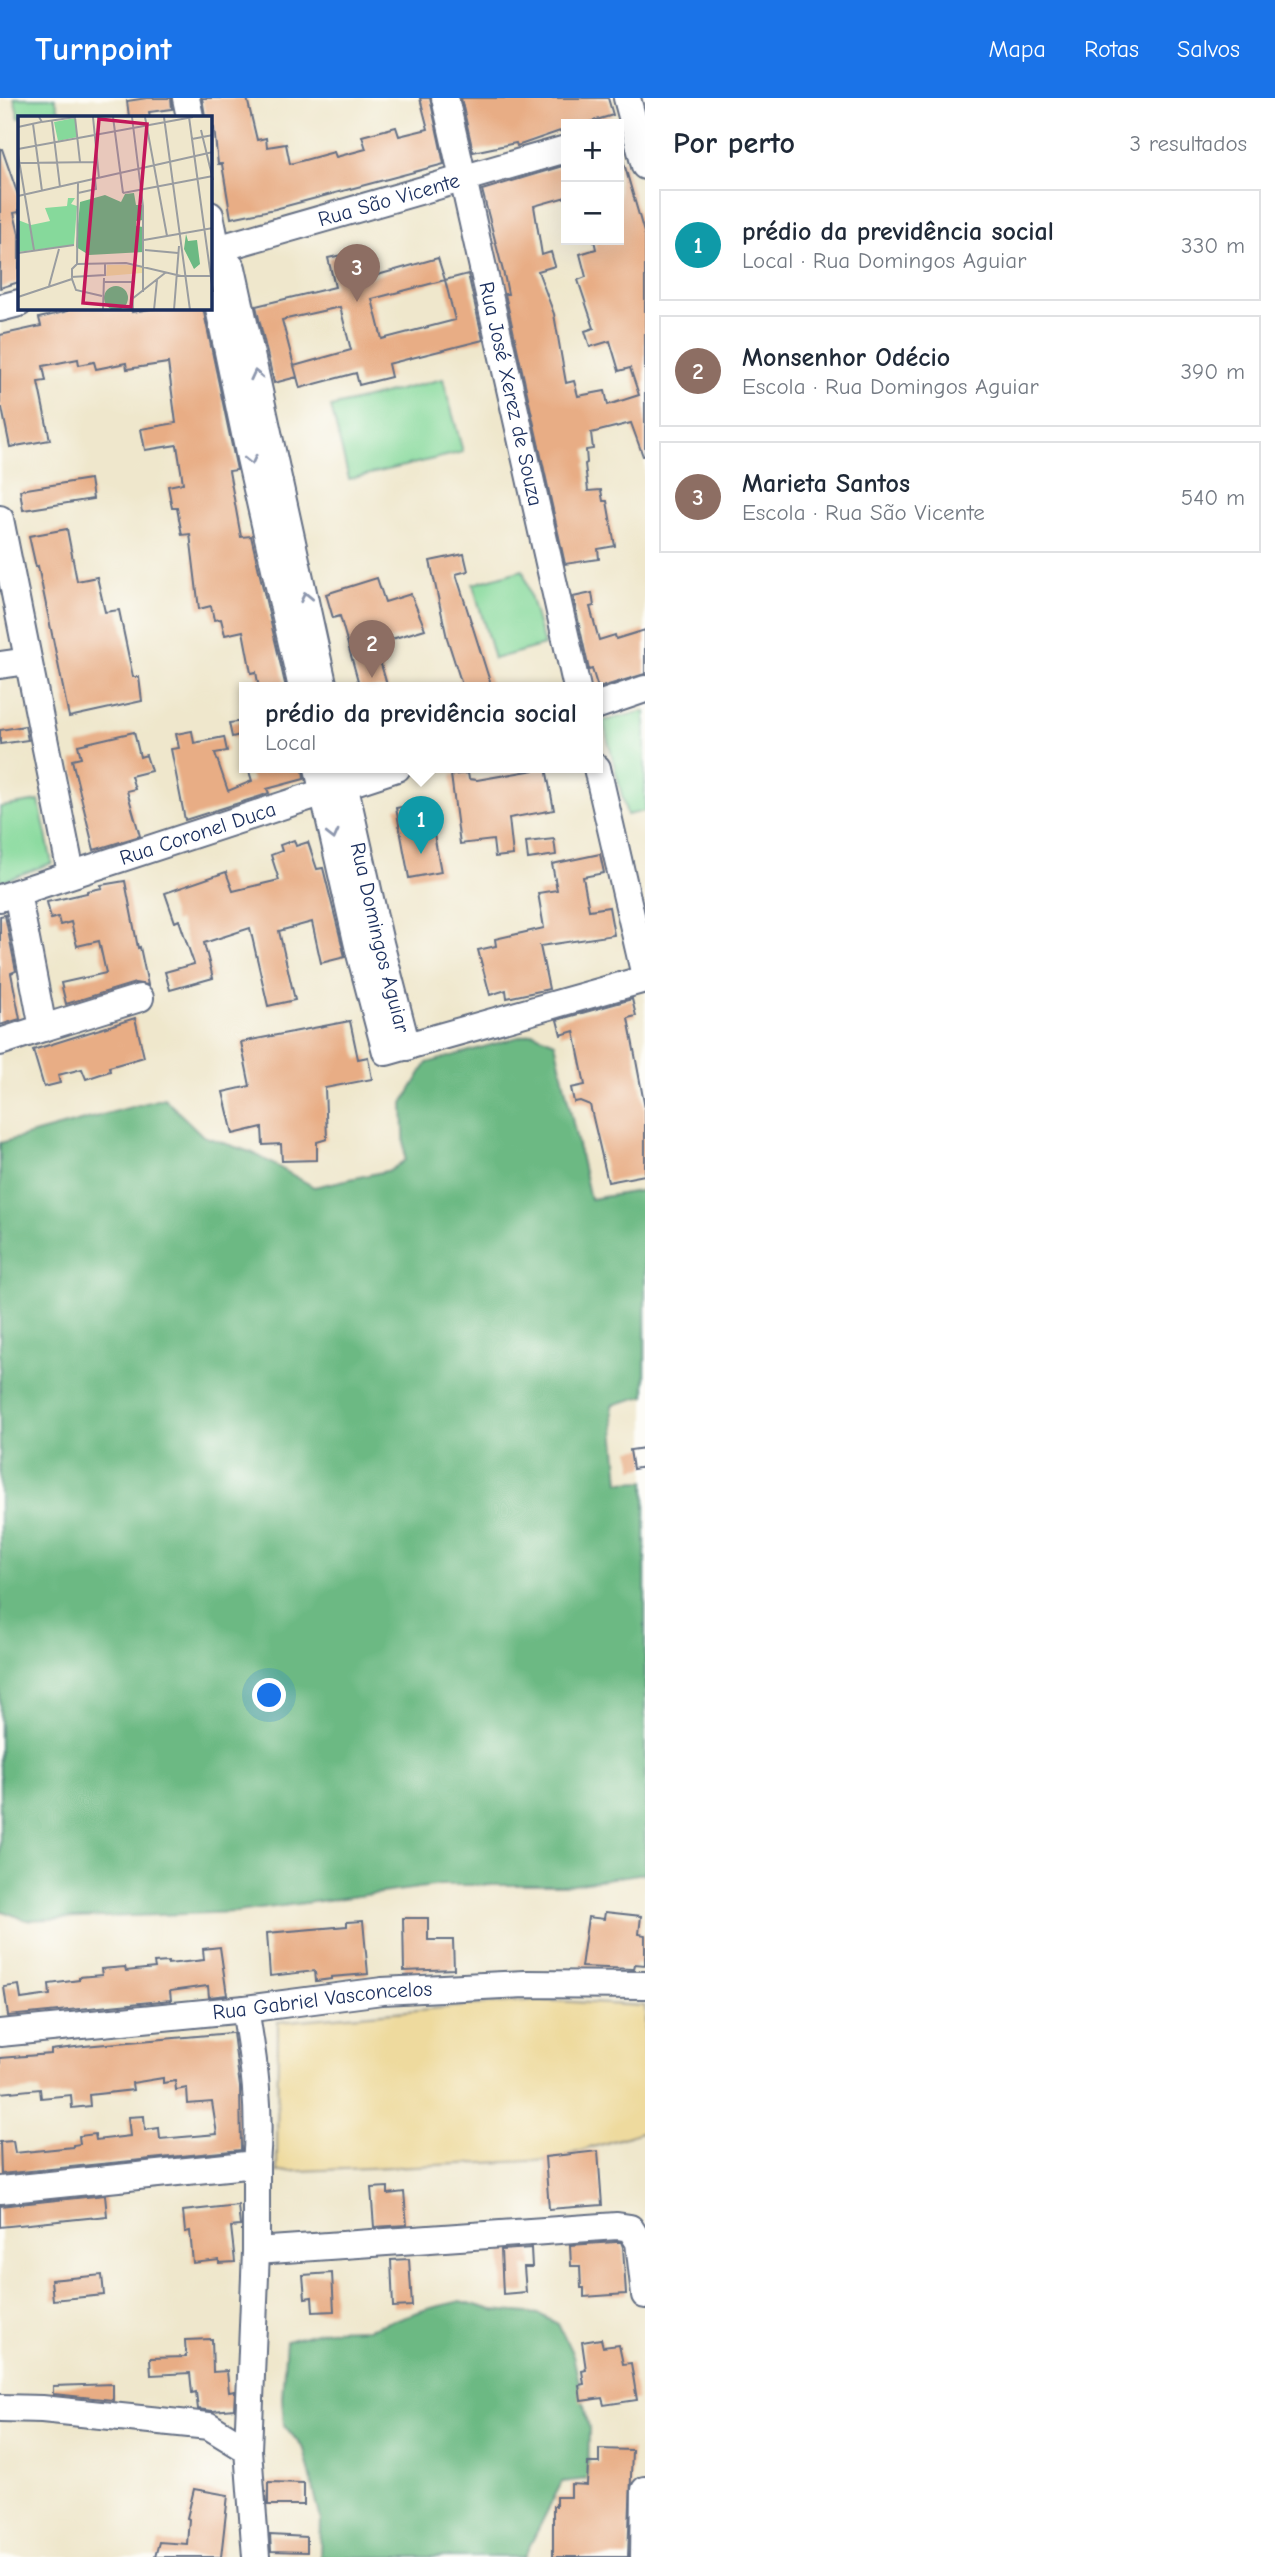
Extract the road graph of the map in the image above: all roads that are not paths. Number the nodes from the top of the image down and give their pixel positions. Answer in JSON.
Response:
{"nodes":[{"id":1,"x":186,"y":98,"type":"edge"},
{"id":2,"x":445,"y":98,"type":"edge"},
{"id":3,"x":627,"y":98,"type":"edge"},
{"id":4,"x":190,"y":116,"type":"edge"},
{"id":5,"x":633,"y":130,"type":"edge"},
{"id":6,"x":561,"y":150,"type":"edge"},
{"id":7,"x":645,"y":166,"type":"edge"},
{"id":8,"x":464,"y":178,"type":"junction"},
{"id":9,"x":212,"y":233,"type":"edge"},
{"id":10,"x":214,"y":251,"type":"edge"},
{"id":11,"x":18,"y":303,"type":"edge"},
{"id":12,"x":0,"y":308,"type":"edge"},
{"id":13,"x":0,"y":519,"type":"edge"},
{"id":14,"x":304,"y":642,"type":"junction"},
{"id":15,"x":29,"y":662,"type":"junction"},
{"id":16,"x":0,"y":665,"type":"edge"},
{"id":17,"x":302,"y":682,"type":"edge"},
{"id":18,"x":321,"y":682,"type":"edge"},
{"id":19,"x":576,"y":682,"type":"edge"},
{"id":20,"x":645,"y":689,"type":"edge"},
{"id":21,"x":603,"y":703,"type":"edge"},
{"id":22,"x":367,"y":773,"type":"edge"},
{"id":23,"x":598,"y":773,"type":"edge"},
{"id":24,"x":331,"y":779,"type":"edge"},
{"id":25,"x":71,"y":873,"type":"junction"},
{"id":26,"x":8,"y":895,"type":"edge"},
{"id":27,"x":645,"y":978,"type":"edge"},
{"id":28,"x":140,"y":998,"type":"dead end"},
{"id":29,"x":43,"y":1028,"type":"junction"},
{"id":30,"x":0,"y":1042,"type":"edge"},
{"id":31,"x":645,"y":1985,"type":"edge"},
{"id":32,"x":245,"y":2009,"type":"junction"},
{"id":33,"x":0,"y":2033,"type":"edge"},
{"id":34,"x":256,"y":2164,"type":"junction"},
{"id":35,"x":0,"y":2190,"type":"edge"},
{"id":36,"x":256,"y":2251,"type":"junction"},
{"id":37,"x":645,"y":2295,"type":"edge"},
{"id":38,"x":0,"y":2408,"type":"edge"},
{"id":39,"x":248,"y":2450,"type":"junction"},
{"id":40,"x":645,"y":2490,"type":"edge"},
{"id":41,"x":256,"y":2557,"type":"edge"},
{"id":42,"x":644,"y":2557,"type":"edge"}],
"edges":[{"from":1,"to":4,"type":"street"},
{"from":2,"to":8,"type":"street","name":"Rua José Xerez de Souza"},
{"from":3,"to":5,"type":"street"},
{"from":5,"to":7,"type":"street"},
{"from":6,"to":8,"type":"street","name":"Rua São Vicente"},
{"from":8,"to":10,"type":"street","name":"Rua São Vicente"},
{"from":8,"to":19,"type":"street","name":"Rua José Xerez de Souza"},
{"from":9,"to":10,"type":"street"},
{"from":10,"to":14,"type":"street"},
{"from":11,"to":12,"type":"street"},
{"from":13,"to":15,"type":"street"},
{"from":14,"to":17,"type":"street"},
{"from":14,"to":18,"type":"street"},
{"from":15,"to":16,"type":"street"},
{"from":15,"to":25,"type":"street"},
{"from":20,"to":21,"type":"street"},
{"from":22,"to":24,"type":"street","name":"Rua Coronel Duca"},
{"from":23,"to":27,"type":"street"},
{"from":24,"to":25,"type":"street","name":"Rua Coronel Duca"},
{"from":24,"to":27,"type":"street","name":"Rua Domingos Aguiar"},
{"from":25,"to":26,"type":"street","name":"Rua Coronel Duca"},
{"from":26,"to":29,"type":"street"},
{"from":28,"to":29,"type":"street"},
{"from":29,"to":30,"type":"street"},
{"from":31,"to":32,"type":"street","name":"Rua Gabriel Vasconcelos"},
{"from":32,"to":33,"type":"street","name":"Rua Gabriel Vasconcelos"},
{"from":32,"to":34,"type":"street"},
{"from":34,"to":35,"type":"street"},
{"from":34,"to":36,"type":"street"},
{"from":36,"to":37,"type":"street"},
{"from":36,"to":39,"type":"street"},
{"from":38,"to":39,"type":"street"},
{"from":39,"to":41,"type":"street"},
{"from":40,"to":42,"type":"street"}]}
